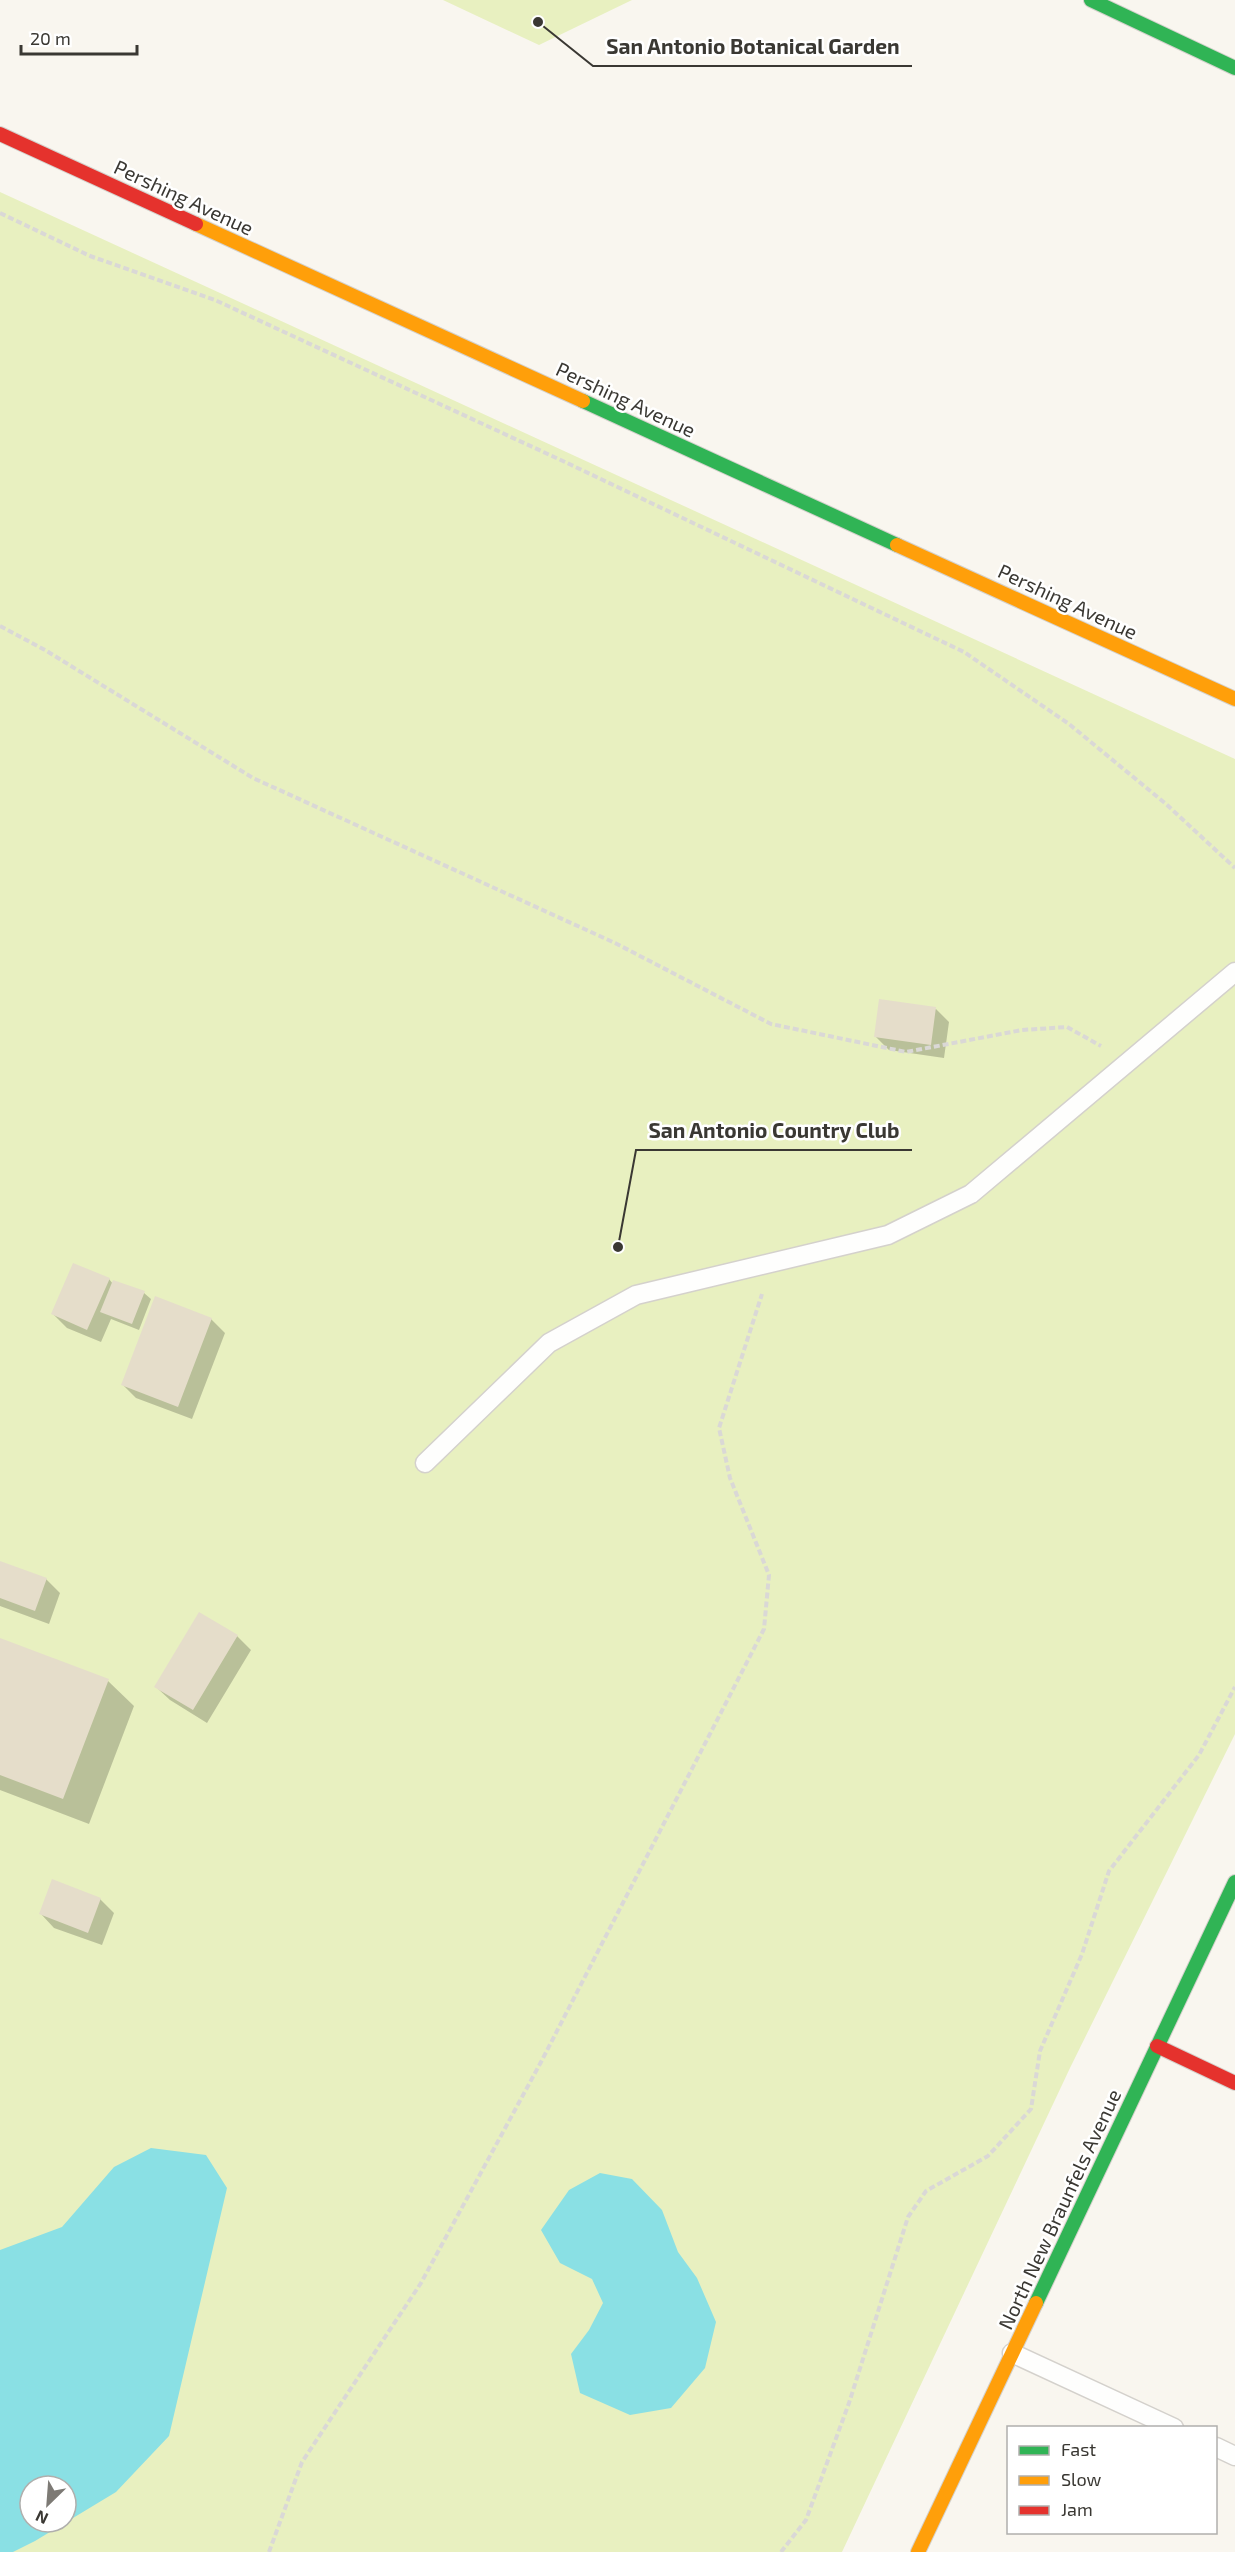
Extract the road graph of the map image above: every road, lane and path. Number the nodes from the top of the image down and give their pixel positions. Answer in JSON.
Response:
{"nodes":[{"id":1,"x":1091,"y":0,"type":"edge"},
{"id":2,"x":1235,"y":68,"type":"edge"},
{"id":3,"x":0,"y":134,"type":"edge"},
{"id":4,"x":0,"y":213,"type":"edge"},
{"id":5,"x":0,"y":626,"type":"edge"},
{"id":6,"x":1235,"y":699,"type":"edge"},
{"id":7,"x":1235,"y":868,"type":"edge"},
{"id":8,"x":1235,"y":972,"type":"edge"},
{"id":9,"x":1128,"y":1061,"type":"junction"},
{"id":10,"x":773,"y":1261,"type":"junction"},
{"id":11,"x":425,"y":1463,"type":"dead end"},
{"id":12,"x":1235,"y":1687,"type":"edge"},
{"id":13,"x":1235,"y":1882,"type":"edge"},
{"id":14,"x":1157,"y":2046,"type":"junction"},
{"id":15,"x":1235,"y":2083,"type":"edge"},
{"id":16,"x":1012,"y":2353,"type":"junction"},
{"id":17,"x":1172,"y":2426,"type":"edge"},
{"id":18,"x":1217,"y":2447,"type":"edge"},
{"id":19,"x":1235,"y":2456,"type":"edge"},
{"id":20,"x":269,"y":2552,"type":"edge"},
{"id":21,"x":781,"y":2552,"type":"edge"},
{"id":22,"x":918,"y":2552,"type":"edge"}],
"edges":[{"from":1,"to":2,"type":"street"},
{"from":3,"to":6,"type":"street","name":"Pershing Avenue"},
{"from":4,"to":7,"type":"path"},
{"from":5,"to":9,"type":"path"},
{"from":8,"to":9,"type":"lane"},
{"from":9,"to":10,"type":"lane"},
{"from":10,"to":11,"type":"lane"},
{"from":10,"to":20,"type":"path"},
{"from":12,"to":21,"type":"path"},
{"from":13,"to":14,"type":"street","name":"North New Braunfels Avenue"},
{"from":14,"to":15,"type":"street"},
{"from":14,"to":16,"type":"street","name":"North New Braunfels Avenue"},
{"from":16,"to":17,"type":"lane"},
{"from":16,"to":22,"type":"street","name":"North New Braunfels Avenue"},
{"from":18,"to":19,"type":"lane"}]}
